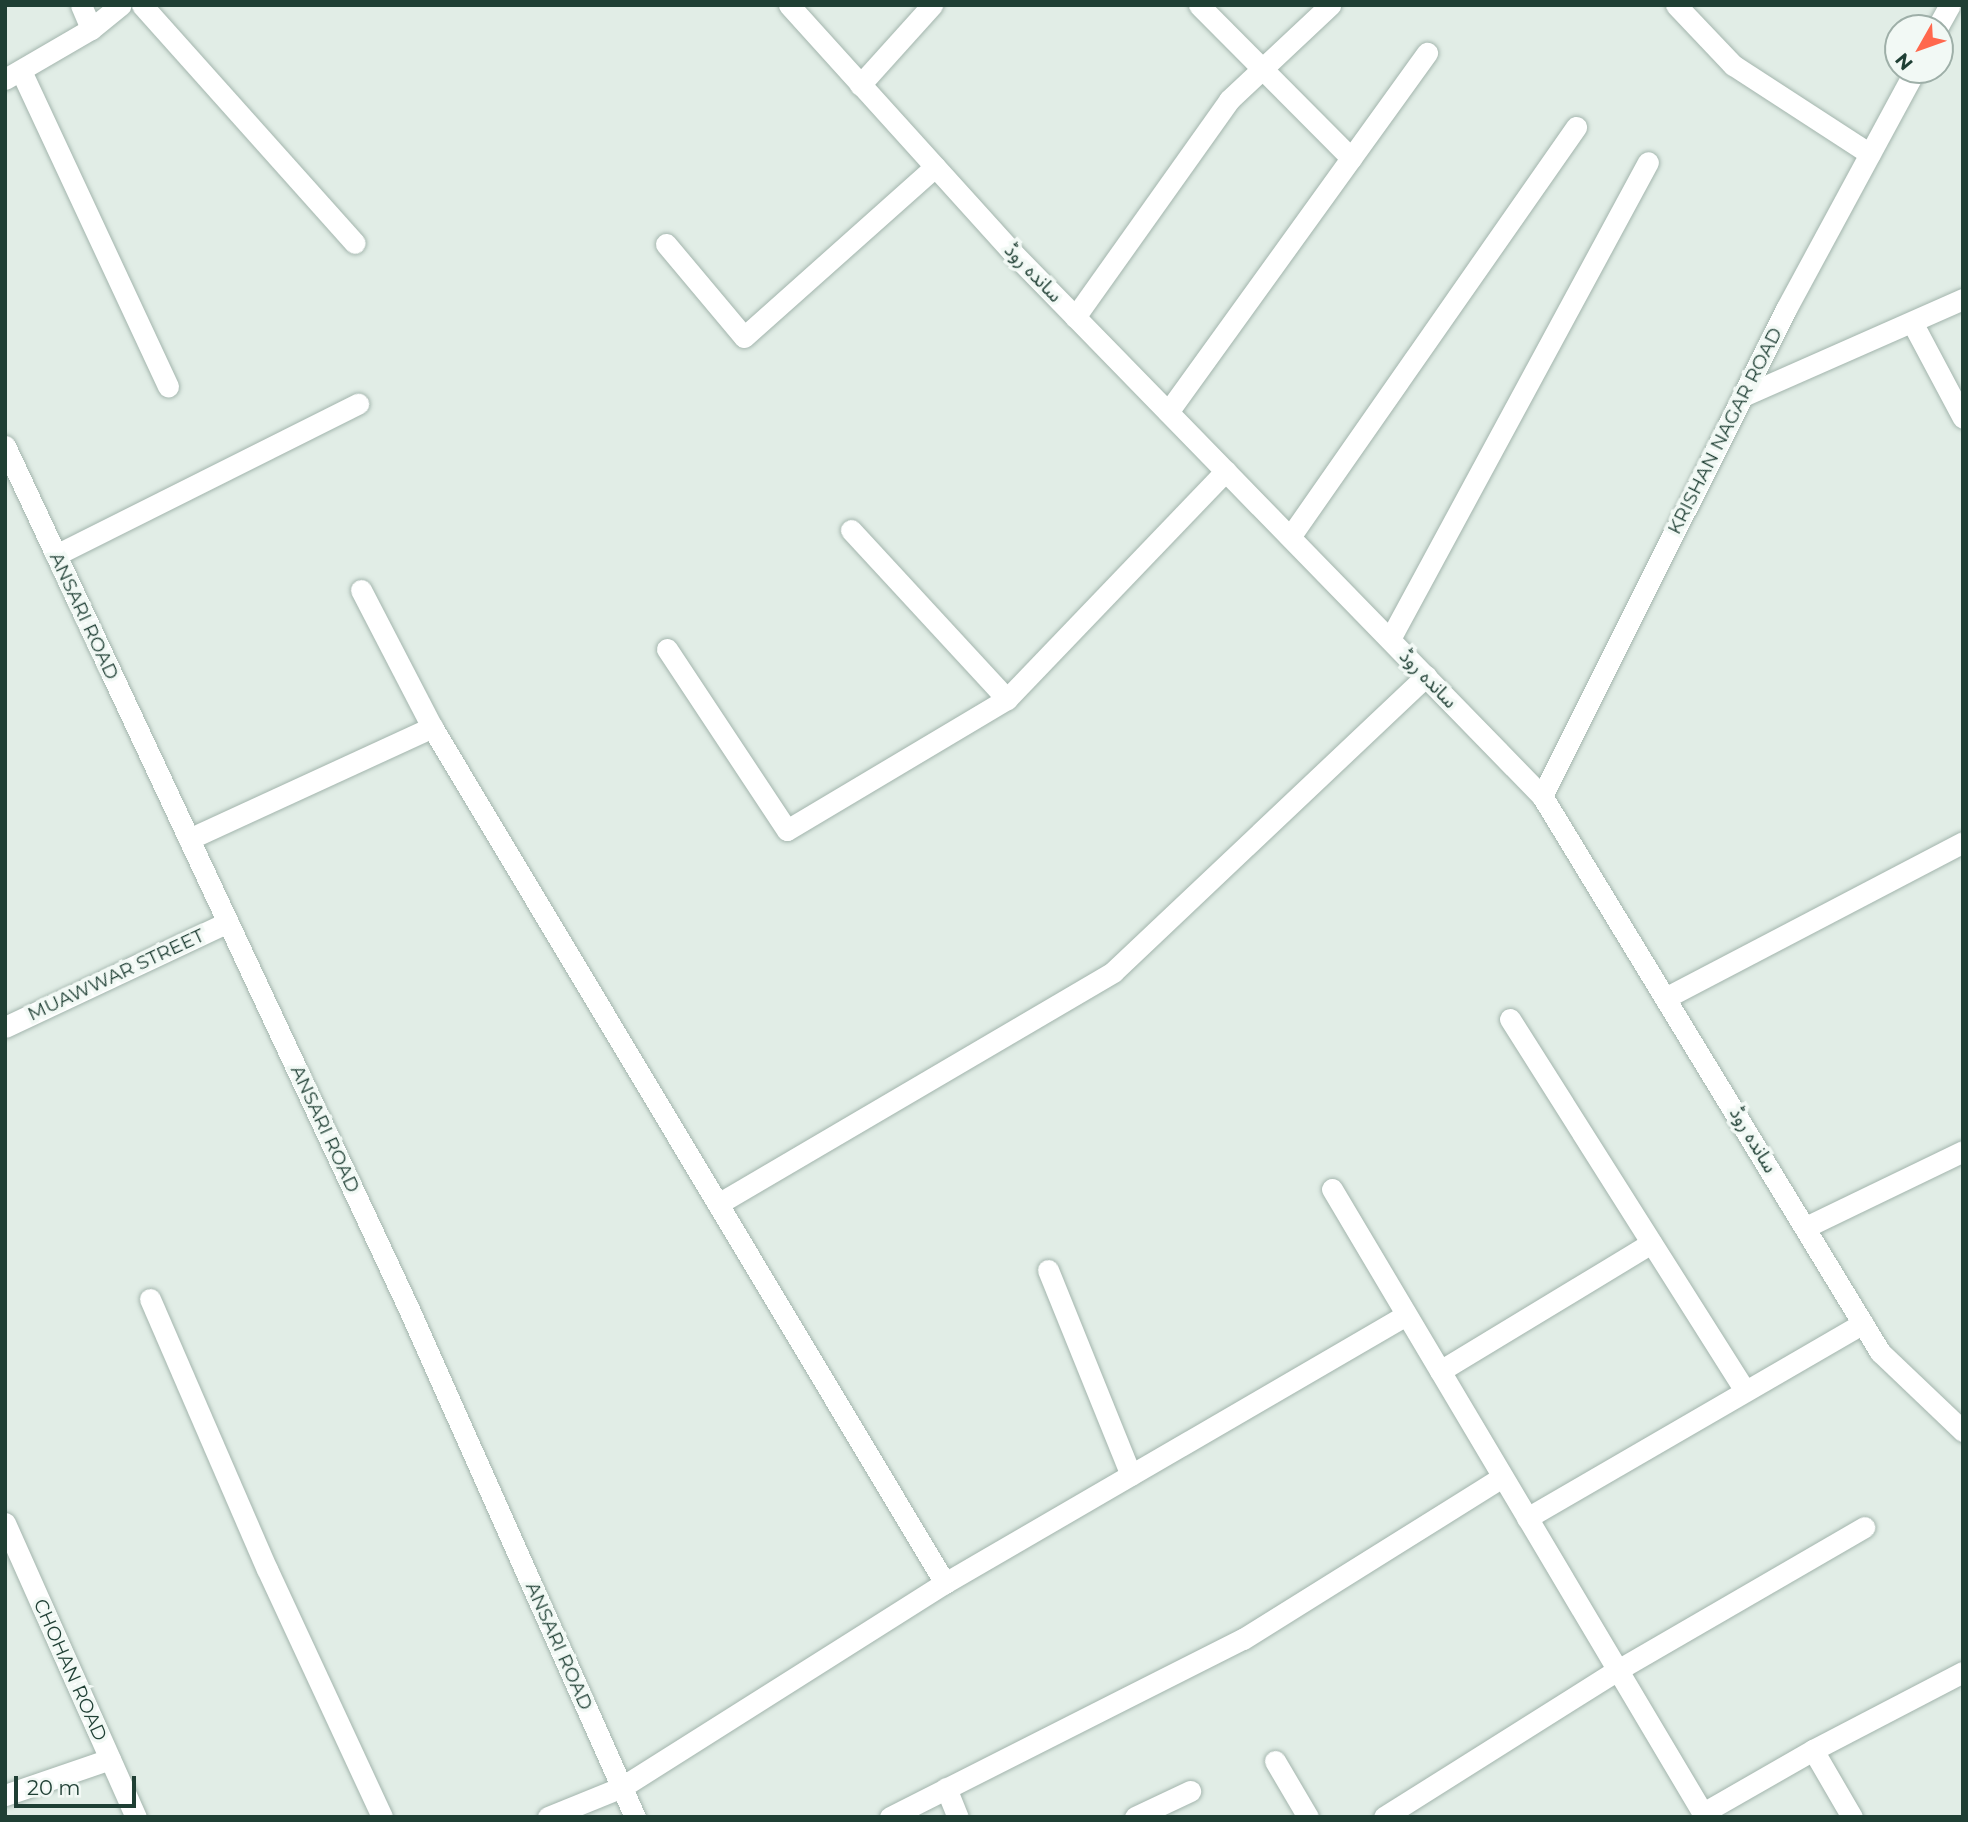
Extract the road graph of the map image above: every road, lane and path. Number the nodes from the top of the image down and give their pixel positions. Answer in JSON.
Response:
{"nodes":[{"id":1,"x":80,"y":5,"type":"edge"},
{"id":2,"x":121,"y":5,"type":"edge"},
{"id":3,"x":142,"y":5,"type":"edge"},
{"id":4,"x":789,"y":5,"type":"edge"},
{"id":5,"x":932,"y":5,"type":"edge"},
{"id":6,"x":1199,"y":5,"type":"edge"},
{"id":7,"x":1330,"y":5,"type":"edge"},
{"id":8,"x":1676,"y":5,"type":"edge"},
{"id":9,"x":91,"y":29,"type":"junction"},
{"id":10,"x":1427,"y":53,"type":"dead end"},
{"id":11,"x":1262,"y":68,"type":"junction"},
{"id":12,"x":13,"y":75,"type":"edge"},
{"id":13,"x":1908,"y":84,"type":"edge"},
{"id":14,"x":860,"y":85,"type":"junction"},
{"id":15,"x":1576,"y":127,"type":"dead end"},
{"id":16,"x":1870,"y":154,"type":"junction"},
{"id":17,"x":1351,"y":158,"type":"junction"},
{"id":18,"x":1648,"y":162,"type":"dead end"},
{"id":19,"x":935,"y":167,"type":"junction"},
{"id":20,"x":355,"y":243,"type":"dead end"},
{"id":21,"x":666,"y":244,"type":"dead end"},
{"id":22,"x":1963,"y":299,"type":"edge"},
{"id":23,"x":1075,"y":317,"type":"junction"},
{"id":24,"x":1913,"y":324,"type":"junction"},
{"id":25,"x":168,"y":386,"type":"dead end"},
{"id":26,"x":1744,"y":396,"type":"junction"},
{"id":27,"x":358,"y":404,"type":"dead end"},
{"id":28,"x":1168,"y":412,"type":"junction"},
{"id":29,"x":1963,"y":418,"type":"edge"},
{"id":30,"x":5,"y":446,"type":"edge"},
{"id":31,"x":1226,"y":471,"type":"junction"},
{"id":32,"x":851,"y":530,"type":"dead end"},
{"id":33,"x":1290,"y":537,"type":"junction"},
{"id":34,"x":56,"y":555,"type":"junction"},
{"id":35,"x":361,"y":590,"type":"dead end"},
{"id":36,"x":1390,"y":639,"type":"junction"},
{"id":37,"x":667,"y":649,"type":"dead end"},
{"id":38,"x":1426,"y":676,"type":"junction"},
{"id":39,"x":1007,"y":699,"type":"junction"},
{"id":40,"x":432,"y":727,"type":"junction"},
{"id":41,"x":1542,"y":796,"type":"junction"},
{"id":42,"x":189,"y":839,"type":"junction"},
{"id":43,"x":1963,"y":842,"type":"edge"},
{"id":44,"x":228,"y":922,"type":"junction"},
{"id":45,"x":1667,"y":997,"type":"junction"},
{"id":46,"x":1510,"y":1020,"type":"dead end"},
{"id":47,"x":5,"y":1027,"type":"edge"},
{"id":48,"x":1963,"y":1151,"type":"edge"},
{"id":49,"x":1332,"y":1189,"type":"dead end"},
{"id":50,"x":718,"y":1204,"type":"junction"},
{"id":51,"x":1806,"y":1227,"type":"junction"},
{"id":52,"x":1651,"y":1242,"type":"junction"},
{"id":53,"x":1048,"y":1270,"type":"dead end"},
{"id":54,"x":150,"y":1299,"type":"dead end"},
{"id":55,"x":1406,"y":1315,"type":"junction"},
{"id":56,"x":1863,"y":1323,"type":"junction"},
{"id":57,"x":1440,"y":1371,"type":"junction"},
{"id":58,"x":1745,"y":1391,"type":"junction"},
{"id":59,"x":1963,"y":1432,"type":"edge"},
{"id":60,"x":1131,"y":1475,"type":"junction"},
{"id":61,"x":1501,"y":1478,"type":"junction"},
{"id":62,"x":1527,"y":1518,"type":"junction"},
{"id":63,"x":5,"y":1523,"type":"edge"},
{"id":64,"x":1864,"y":1527,"type":"dead end"},
{"id":65,"x":13,"y":1561,"type":"edge"},
{"id":66,"x":945,"y":1583,"type":"junction"},
{"id":67,"x":1616,"y":1671,"type":"junction"},
{"id":68,"x":1963,"y":1672,"type":"edge"},
{"id":69,"x":1813,"y":1751,"type":"junction"},
{"id":70,"x":110,"y":1759,"type":"junction"},
{"id":71,"x":1275,"y":1761,"type":"dead end"},
{"id":72,"x":622,"y":1787,"type":"junction"},
{"id":73,"x":946,"y":1788,"type":"junction"},
{"id":74,"x":1190,"y":1791,"type":"dead end"},
{"id":75,"x":5,"y":1795,"type":"edge"},
{"id":76,"x":1704,"y":1815,"type":"edge"},
{"id":77,"x":135,"y":1817,"type":"edge"},
{"id":78,"x":382,"y":1817,"type":"edge"},
{"id":79,"x":548,"y":1817,"type":"edge"},
{"id":80,"x":635,"y":1817,"type":"edge"},
{"id":81,"x":890,"y":1817,"type":"edge"},
{"id":82,"x":958,"y":1817,"type":"edge"},
{"id":83,"x":1135,"y":1817,"type":"edge"},
{"id":84,"x":1308,"y":1817,"type":"edge"},
{"id":85,"x":1384,"y":1817,"type":"edge"},
{"id":86,"x":1852,"y":1817,"type":"edge"}],
"edges":[{"from":1,"to":9,"type":"street"},
{"from":2,"to":9,"type":"street"},
{"from":3,"to":20,"type":"street"},
{"from":4,"to":14,"type":"street","name":"ساندہ روڈ"},
{"from":5,"to":14,"type":"street"},
{"from":6,"to":11,"type":"street"},
{"from":7,"to":11,"type":"street"},
{"from":8,"to":16,"type":"street"},
{"from":9,"to":12,"type":"street"},
{"from":10,"to":17,"type":"street"},
{"from":11,"to":17,"type":"street"},
{"from":11,"to":23,"type":"street"},
{"from":12,"to":25,"type":"street"},
{"from":13,"to":16,"type":"street","name":"KRISHAN NAGAR ROAD"},
{"from":14,"to":19,"type":"street","name":"ساندہ روڈ"},
{"from":15,"to":33,"type":"street"},
{"from":16,"to":26,"type":"street","name":"KRISHAN NAGAR ROAD"},
{"from":17,"to":28,"type":"street"},
{"from":18,"to":36,"type":"street"},
{"from":19,"to":21,"type":"street"},
{"from":19,"to":23,"type":"street","name":"ساندہ روڈ"},
{"from":22,"to":24,"type":"street"},
{"from":23,"to":28,"type":"street","name":"ساندہ روڈ"},
{"from":24,"to":26,"type":"street"},
{"from":24,"to":29,"type":"street"},
{"from":26,"to":41,"type":"street","name":"KRISHAN NAGAR ROAD"},
{"from":27,"to":34,"type":"street"},
{"from":28,"to":31,"type":"street","name":"ساندہ روڈ"},
{"from":30,"to":34,"type":"street","name":"ANSARI ROAD"},
{"from":31,"to":33,"type":"street","name":"ساندہ روڈ"},
{"from":31,"to":39,"type":"street"},
{"from":32,"to":39,"type":"street"},
{"from":33,"to":36,"type":"street","name":"ساندہ روڈ"},
{"from":34,"to":42,"type":"street","name":"ANSARI ROAD"},
{"from":35,"to":40,"type":"street"},
{"from":36,"to":38,"type":"street","name":"ساندہ روڈ"},
{"from":37,"to":39,"type":"street"},
{"from":38,"to":41,"type":"street","name":"ساندہ روڈ"},
{"from":38,"to":50,"type":"street"},
{"from":40,"to":42,"type":"street"},
{"from":40,"to":50,"type":"street"},
{"from":41,"to":45,"type":"street","name":"ساندہ روڈ"},
{"from":42,"to":44,"type":"street","name":"ANSARI ROAD"},
{"from":43,"to":45,"type":"street"},
{"from":44,"to":47,"type":"street","name":"MUAWWAR STREET"},
{"from":44,"to":72,"type":"street","name":"ANSARI ROAD"},
{"from":45,"to":51,"type":"street","name":"ساندہ روڈ"},
{"from":46,"to":52,"type":"street"},
{"from":48,"to":51,"type":"street"},
{"from":49,"to":55,"type":"street"},
{"from":50,"to":66,"type":"street"},
{"from":51,"to":56,"type":"street","name":"ساندہ روڈ"},
{"from":52,"to":57,"type":"street"},
{"from":52,"to":58,"type":"street"},
{"from":53,"to":60,"type":"street"},
{"from":54,"to":78,"type":"street"},
{"from":55,"to":57,"type":"street"},
{"from":55,"to":60,"type":"street"},
{"from":56,"to":58,"type":"street"},
{"from":56,"to":59,"type":"street","name":"ساندہ روڈ"},
{"from":57,"to":61,"type":"street"},
{"from":58,"to":62,"type":"street"},
{"from":60,"to":66,"type":"street"},
{"from":61,"to":62,"type":"street"},
{"from":61,"to":73,"type":"street"},
{"from":62,"to":67,"type":"street"},
{"from":63,"to":65,"type":"street","name":"CHOHAN ROAD"},
{"from":64,"to":67,"type":"street"},
{"from":65,"to":70,"type":"street","name":"CHOHAN ROAD"},
{"from":66,"to":72,"type":"street"},
{"from":67,"to":76,"type":"street"},
{"from":67,"to":85,"type":"street"},
{"from":68,"to":69,"type":"street"},
{"from":69,"to":76,"type":"street"},
{"from":69,"to":86,"type":"street"},
{"from":70,"to":75,"type":"street"},
{"from":70,"to":77,"type":"street","name":"CHOHAN ROAD"},
{"from":71,"to":84,"type":"street"},
{"from":72,"to":79,"type":"street"},
{"from":72,"to":80,"type":"street","name":"ANSARI ROAD"},
{"from":73,"to":81,"type":"street"},
{"from":73,"to":82,"type":"street"},
{"from":74,"to":83,"type":"street"}]}
